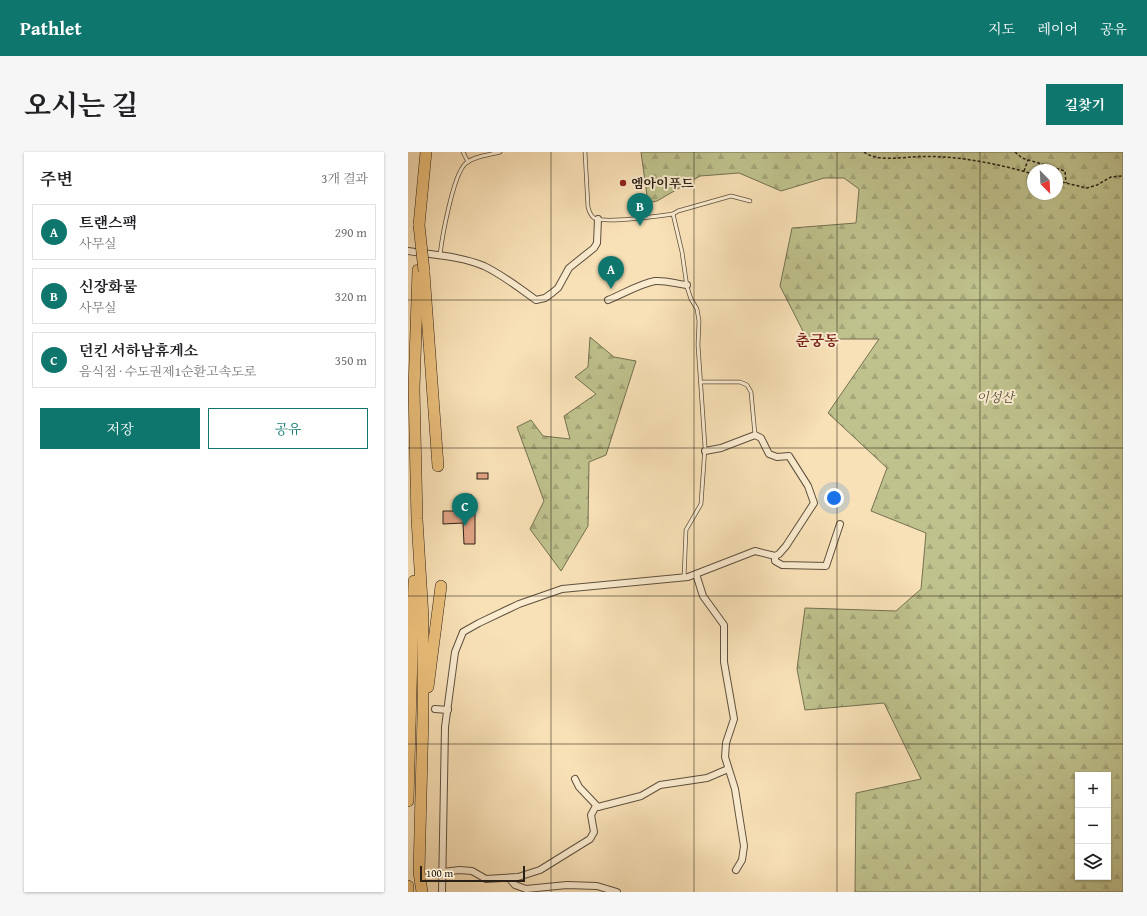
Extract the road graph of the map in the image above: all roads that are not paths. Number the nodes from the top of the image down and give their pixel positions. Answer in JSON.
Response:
{"nodes":[{"id":1,"x":426,"y":152,"type":"edge"},
{"id":2,"x":463,"y":152,"type":"edge"},
{"id":3,"x":500,"y":152,"type":"edge"},
{"id":4,"x":585,"y":152,"type":"edge"},
{"id":5,"x":468,"y":162,"type":"junction"},
{"id":6,"x":750,"y":202,"type":"dead end"},
{"id":7,"x":673,"y":214,"type":"junction"},
{"id":8,"x":598,"y":219,"type":"junction"},
{"id":9,"x":408,"y":251,"type":"edge"},
{"id":10,"x":440,"y":256,"type":"junction"},
{"id":11,"x":421,"y":270,"type":"junction"},
{"id":12,"x":687,"y":285,"type":"junction"},
{"id":13,"x":608,"y":300,"type":"dead end"},
{"id":14,"x":701,"y":382,"type":"junction"},
{"id":15,"x":755,"y":435,"type":"junction"},
{"id":16,"x":704,"y":451,"type":"junction"},
{"id":17,"x":438,"y":466,"type":"dead end"},
{"id":18,"x":417,"y":519,"type":"junction"},
{"id":19,"x":840,"y":524,"type":"dead end"},
{"id":20,"x":775,"y":556,"type":"junction"},
{"id":21,"x":696,"y":574,"type":"junction"},
{"id":22,"x":684,"y":578,"type":"junction"},
{"id":23,"x":441,"y":586,"type":"dead end"},
{"id":24,"x":434,"y":709,"type":"dead end"},
{"id":25,"x":448,"y":710,"type":"junction"},
{"id":26,"x":423,"y":715,"type":"junction"},
{"id":27,"x":728,"y":769,"type":"junction"},
{"id":28,"x":575,"y":779,"type":"dead end"},
{"id":29,"x":408,"y":801,"type":"edge"},
{"id":30,"x":596,"y":806,"type":"junction"},
{"id":31,"x":736,"y":870,"type":"dead end"},
{"id":32,"x":442,"y":872,"type":"junction"},
{"id":33,"x":509,"y":878,"type":"junction"},
{"id":34,"x":408,"y":886,"type":"edge"},
{"id":35,"x":408,"y":892,"type":"edge"},
{"id":36,"x":422,"y":892,"type":"edge"},
{"id":37,"x":442,"y":892,"type":"edge"},
{"id":38,"x":617,"y":892,"type":"edge"}],
"edges":[{"from":1,"to":11,"type":"highway","bridge":true},
{"from":2,"to":5,"type":"lane"},
{"from":3,"to":5,"type":"lane"},
{"from":4,"to":8,"type":"lane"},
{"from":5,"to":10,"type":"lane"},
{"from":6,"to":7,"type":"lane"},
{"from":7,"to":8,"type":"lane"},
{"from":7,"to":12,"type":"lane"},
{"from":8,"to":10,"type":"street"},
{"from":9,"to":10,"type":"street"},
{"from":11,"to":17,"type":"highway"},
{"from":11,"to":18,"type":"highway"},
{"from":12,"to":13,"type":"street"},
{"from":12,"to":14,"type":"lane"},
{"from":14,"to":15,"type":"lane"},
{"from":14,"to":16,"type":"lane"},
{"from":15,"to":16,"type":"street"},
{"from":15,"to":20,"type":"street"},
{"from":16,"to":22,"type":"lane"},
{"from":18,"to":26,"type":"highway"},
{"from":18,"to":29,"type":"highway"},
{"from":19,"to":20,"type":"street"},
{"from":20,"to":21,"type":"street"},
{"from":21,"to":22,"type":"street"},
{"from":21,"to":27,"type":"street"},
{"from":22,"to":25,"type":"street"},
{"from":23,"to":26,"type":"highway"},
{"from":24,"to":25,"type":"street"},
{"from":25,"to":32,"type":"street"},
{"from":26,"to":36,"type":"highway"},
{"from":27,"to":30,"type":"street"},
{"from":27,"to":31,"type":"street"},
{"from":28,"to":30,"type":"street"},
{"from":30,"to":33,"type":"street"},
{"from":32,"to":33,"type":"street"},
{"from":32,"to":37,"type":"street"},
{"from":33,"to":38,"type":"street"},
{"from":34,"to":35,"type":"highway"}]}
